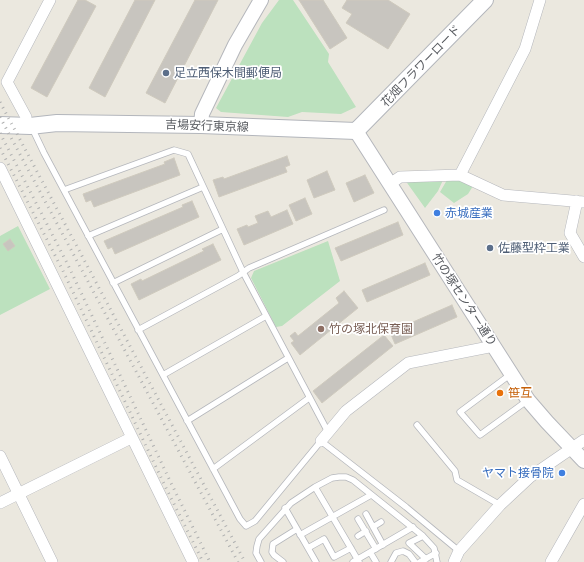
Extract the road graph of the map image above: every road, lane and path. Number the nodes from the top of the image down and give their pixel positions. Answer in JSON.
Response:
{"nodes":[{"id":1,"x":50,"y":0,"type":"edge"},
{"id":2,"x":262,"y":0,"type":"edge"},
{"id":3,"x":485,"y":0,"type":"edge"},
{"id":4,"x":540,"y":0,"type":"edge"},
{"id":5,"x":0,"y":116,"type":"edge"},
{"id":6,"x":26,"y":117,"type":"junction"},
{"id":7,"x":57,"y":123,"type":"junction"},
{"id":8,"x":0,"y":125,"type":"edge"},
{"id":9,"x":201,"y":125,"type":"junction"},
{"id":10,"x":356,"y":131,"type":"junction"},
{"id":11,"x":34,"y":132,"type":"dead end"},
{"id":12,"x":0,"y":168,"type":"edge"},
{"id":13,"x":460,"y":175,"type":"junction"},
{"id":14,"x":390,"y":184,"type":"junction"},
{"id":15,"x":203,"y":186,"type":"junction"},
{"id":16,"x":64,"y":190,"type":"junction"},
{"id":17,"x":581,"y":202,"type":"edge"},
{"id":18,"x":384,"y":210,"type":"dead end"},
{"id":19,"x":223,"y":229,"type":"junction"},
{"id":20,"x":88,"y":236,"type":"junction"},
{"id":21,"x":584,"y":258,"type":"edge"},
{"id":22,"x":243,"y":272,"type":"junction"},
{"id":23,"x":113,"y":283,"type":"junction"},
{"id":24,"x":266,"y":316,"type":"junction"},
{"id":25,"x":138,"y":330,"type":"junction"},
{"id":26,"x":494,"y":346,"type":"junction"},
{"id":27,"x":288,"y":358,"type":"junction"},
{"id":28,"x":511,"y":374,"type":"junction"},
{"id":29,"x":163,"y":375,"type":"junction"},
{"id":30,"x":309,"y":398,"type":"junction"},
{"id":31,"x":528,"y":400,"type":"junction"},
{"id":32,"x":187,"y":421,"type":"junction"},
{"id":33,"x":416,"y":425,"type":"dead end"},
{"id":34,"x":328,"y":432,"type":"junction"},
{"id":35,"x":131,"y":438,"type":"junction"},
{"id":36,"x":584,"y":440,"type":"edge"},
{"id":37,"x":321,"y":441,"type":"junction"},
{"id":38,"x":571,"y":448,"type":"junction"},
{"id":39,"x":0,"y":456,"type":"edge"},
{"id":40,"x":584,"y":461,"type":"edge"},
{"id":41,"x":213,"y":469,"type":"junction"},
{"id":42,"x":316,"y":487,"type":"junction"},
{"id":43,"x":18,"y":493,"type":"junction"},
{"id":44,"x":371,"y":495,"type":"junction"},
{"id":45,"x":0,"y":502,"type":"edge"},
{"id":46,"x":584,"y":504,"type":"edge"},
{"id":47,"x":500,"y":505,"type":"junction"},
{"id":48,"x":285,"y":508,"type":"junction"},
{"id":49,"x":366,"y":514,"type":"dead end"},
{"id":50,"x":332,"y":517,"type":"junction"},
{"id":51,"x":358,"y":519,"type":"dead end"},
{"id":52,"x":381,"y":522,"type":"dead end"},
{"id":53,"x":373,"y":527,"type":"junction"},
{"id":54,"x":413,"y":527,"type":"junction"},
{"id":55,"x":297,"y":529,"type":"junction"},
{"id":56,"x":366,"y":531,"type":"junction"},
{"id":57,"x":300,"y":535,"type":"junction"},
{"id":58,"x":358,"y":536,"type":"dead end"},
{"id":59,"x":422,"y":536,"type":"junction"},
{"id":60,"x":383,"y":544,"type":"junction"},
{"id":61,"x":308,"y":548,"type":"junction"},
{"id":62,"x":351,"y":548,"type":"junction"},
{"id":63,"x":373,"y":551,"type":"junction"},
{"id":64,"x":459,"y":551,"type":"junction"},
{"id":65,"x":436,"y":553,"type":"junction"},
{"id":66,"x":426,"y":559,"type":"junction"},
{"id":67,"x":356,"y":561,"type":"edge"},
{"id":68,"x":52,"y":562,"type":"edge"},
{"id":69,"x":193,"y":562,"type":"edge"},
{"id":70,"x":261,"y":562,"type":"edge"},
{"id":71,"x":283,"y":562,"type":"edge"},
{"id":72,"x":316,"y":562,"type":"edge"},
{"id":73,"x":376,"y":562,"type":"edge"},
{"id":74,"x":391,"y":562,"type":"edge"},
{"id":75,"x":415,"y":562,"type":"edge"},
{"id":76,"x":420,"y":562,"type":"edge"},
{"id":77,"x":437,"y":562,"type":"edge"},
{"id":78,"x":454,"y":562,"type":"edge"},
{"id":79,"x":551,"y":562,"type":"edge"}],
"edges":[{"from":1,"to":6,"type":"street"},
{"from":2,"to":9,"type":"street"},
{"from":3,"to":10,"type":"main road","name":"花畑フラワーロード"},
{"from":4,"to":13,"type":"street"},
{"from":5,"to":6,"type":"main road","name":"吉場安行東京線"},
{"from":6,"to":7,"type":"main road","name":"吉場安行東京線"},
{"from":7,"to":8,"type":"main road","name":"吉場安行東京線"},
{"from":7,"to":9,"type":"main road","name":"吉場安行東京線"},
{"from":9,"to":10,"type":"main road","name":"吉場安行東京線"},
{"from":10,"to":14,"type":"street","name":"竹の塚センター通り"},
{"from":11,"to":16,"type":"lane"},
{"from":12,"to":35,"type":"street"},
{"from":13,"to":14,"type":"street"},
{"from":13,"to":17,"type":"street"},
{"from":14,"to":26,"type":"street","name":"竹の塚センター通り"},
{"from":15,"to":16,"type":"lane"},
{"from":15,"to":19,"type":"lane"},
{"from":15,"to":20,"type":"lane"},
{"from":16,"to":20,"type":"lane"},
{"from":17,"to":21,"type":"street"},
{"from":18,"to":22,"type":"lane"},
{"from":19,"to":22,"type":"lane"},
{"from":19,"to":23,"type":"lane"},
{"from":20,"to":23,"type":"lane"},
{"from":22,"to":24,"type":"lane"},
{"from":22,"to":25,"type":"lane"},
{"from":23,"to":25,"type":"lane"},
{"from":24,"to":27,"type":"lane"},
{"from":24,"to":29,"type":"lane"},
{"from":25,"to":29,"type":"lane"},
{"from":26,"to":28,"type":"street","name":"竹の塚センター通り"},
{"from":26,"to":34,"type":"street"},
{"from":27,"to":30,"type":"lane"},
{"from":27,"to":32,"type":"lane"},
{"from":28,"to":31,"type":"street","name":"竹の塚センター通り"},
{"from":28,"to":31,"type":"lane"},
{"from":29,"to":32,"type":"lane"},
{"from":30,"to":34,"type":"lane"},
{"from":30,"to":41,"type":"lane"},
{"from":31,"to":38,"type":"street","name":"竹の塚センター通り"},
{"from":32,"to":41,"type":"lane"},
{"from":33,"to":47,"type":"lane"},
{"from":34,"to":37,"type":"street"},
{"from":35,"to":43,"type":"street"},
{"from":35,"to":69,"type":"street"},
{"from":36,"to":38,"type":"street"},
{"from":37,"to":41,"type":"lane"},
{"from":37,"to":64,"type":"lane"},
{"from":38,"to":40,"type":"street","name":"竹の塚センター通り"},
{"from":38,"to":47,"type":"street"},
{"from":39,"to":43,"type":"street"},
{"from":42,"to":44,"type":"lane"},
{"from":42,"to":48,"type":"lane"},
{"from":42,"to":50,"type":"lane"},
{"from":43,"to":45,"type":"street"},
{"from":43,"to":68,"type":"street"},
{"from":44,"to":50,"type":"lane"},
{"from":44,"to":54,"type":"lane"},
{"from":46,"to":79,"type":"street"},
{"from":47,"to":64,"type":"street"},
{"from":48,"to":55,"type":"lane"},
{"from":48,"to":70,"type":"lane"},
{"from":49,"to":53,"type":"lane"},
{"from":50,"to":57,"type":"lane"},
{"from":50,"to":62,"type":"lane"},
{"from":51,"to":56,"type":"lane"},
{"from":52,"to":53,"type":"lane"},
{"from":53,"to":60,"type":"lane"},
{"from":54,"to":59,"type":"lane"},
{"from":54,"to":60,"type":"lane"},
{"from":55,"to":57,"type":"lane"},
{"from":55,"to":71,"type":"lane"},
{"from":56,"to":58,"type":"lane"},
{"from":56,"to":63,"type":"lane"},
{"from":57,"to":61,"type":"lane"},
{"from":59,"to":65,"type":"lane"},
{"from":59,"to":66,"type":"lane"},
{"from":60,"to":63,"type":"lane"},
{"from":61,"to":62,"type":"lane"},
{"from":61,"to":72,"type":"lane"},
{"from":62,"to":67,"type":"lane"},
{"from":63,"to":67,"type":"lane"},
{"from":63,"to":73,"type":"lane"},
{"from":64,"to":78,"type":"street"},
{"from":65,"to":66,"type":"lane"},
{"from":65,"to":77,"type":"lane"},
{"from":66,"to":76,"type":"lane"},
{"from":74,"to":75,"type":"lane"}]}
